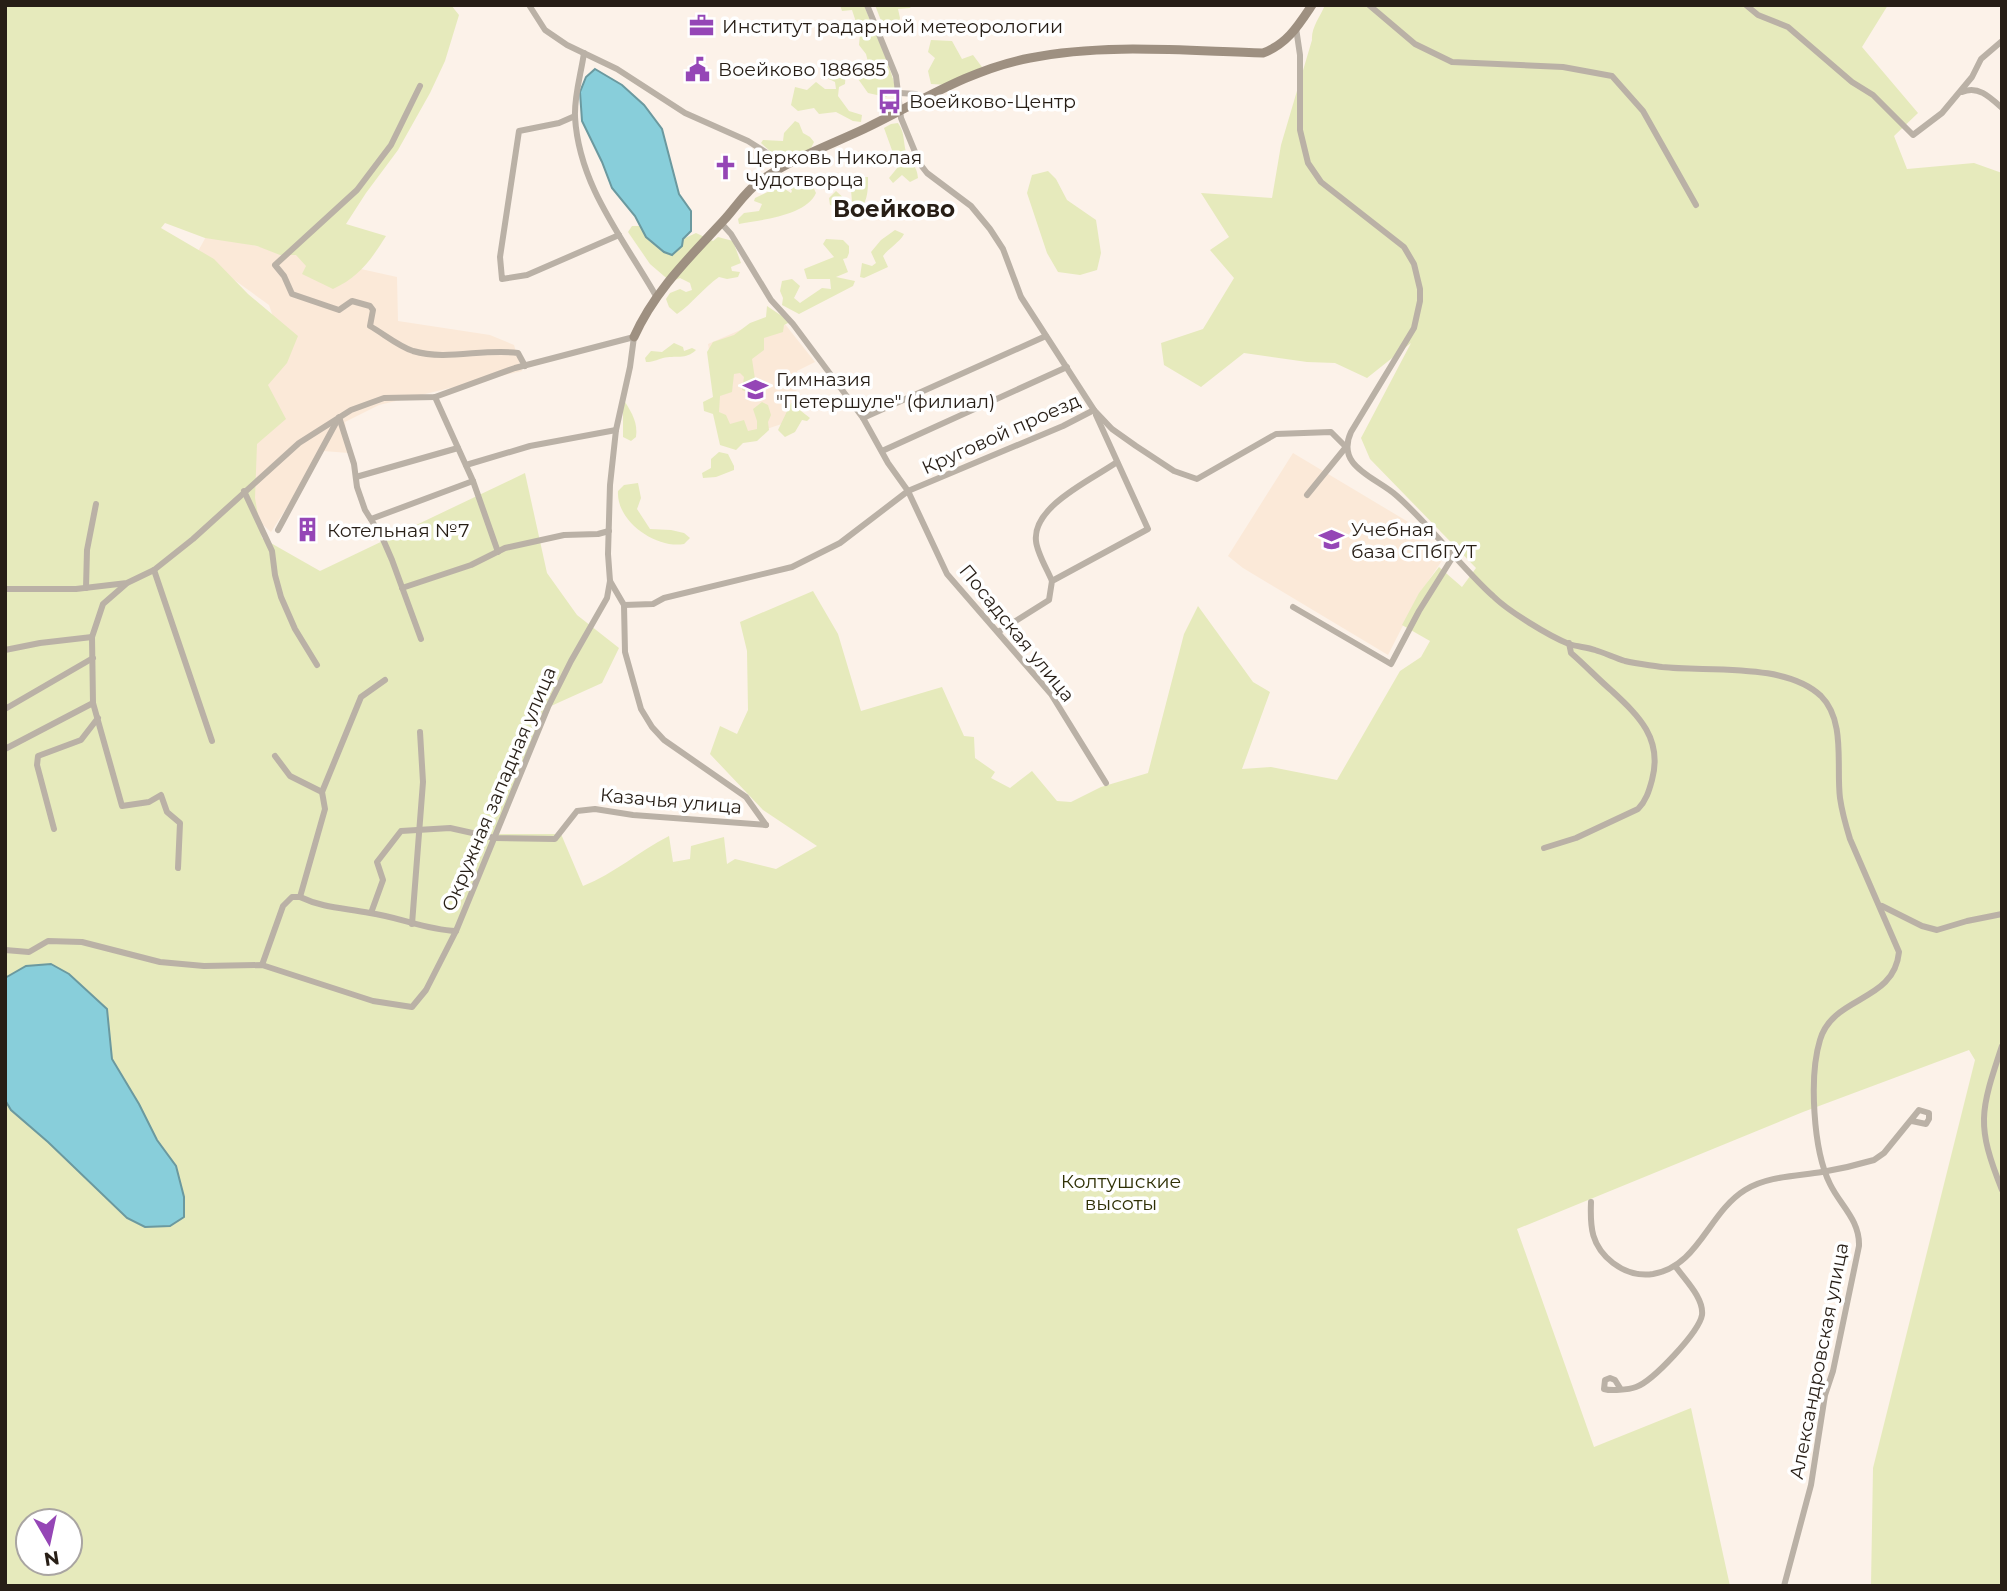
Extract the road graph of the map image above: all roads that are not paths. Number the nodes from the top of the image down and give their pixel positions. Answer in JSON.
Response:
{"nodes":[{"id":1,"x":529,"y":5,"type":"edge"},
{"id":2,"x":867,"y":5,"type":"edge"},
{"id":3,"x":1312,"y":5,"type":"edge"},
{"id":4,"x":1369,"y":5,"type":"edge"},
{"id":5,"x":1746,"y":5,"type":"edge"},
{"id":6,"x":1296,"y":28,"type":"junction"},
{"id":7,"x":2002,"y":41,"type":"edge"},
{"id":8,"x":584,"y":53,"type":"junction"},
{"id":9,"x":420,"y":86,"type":"dead end"},
{"id":10,"x":900,"y":93,"type":"junction"},
{"id":11,"x":1959,"y":93,"type":"junction"},
{"id":12,"x":920,"y":100,"type":"junction"},
{"id":13,"x":2002,"y":108,"type":"edge"},
{"id":14,"x":900,"y":111,"type":"junction"},
{"id":15,"x":575,"y":116,"type":"junction"},
{"id":16,"x":779,"y":170,"type":"junction"},
{"id":17,"x":1696,"y":205,"type":"dead end"},
{"id":18,"x":721,"y":223,"type":"junction"},
{"id":19,"x":619,"y":235,"type":"junction"},
{"id":20,"x":656,"y":296,"type":"junction"},
{"id":21,"x":1046,"y":336,"type":"junction"},
{"id":22,"x":634,"y":337,"type":"junction"},
{"id":23,"x":525,"y":366,"type":"junction"},
{"id":24,"x":1067,"y":367,"type":"junction"},
{"id":25,"x":435,"y":397,"type":"junction"},
{"id":26,"x":1094,"y":410,"type":"junction"},
{"id":27,"x":339,"y":417,"type":"junction"},
{"id":28,"x":863,"y":418,"type":"junction"},
{"id":29,"x":616,"y":430,"type":"junction"},
{"id":30,"x":1346,"y":447,"type":"junction"},
{"id":31,"x":458,"y":448,"type":"junction"},
{"id":32,"x":882,"y":451,"type":"junction"},
{"id":33,"x":1117,"y":461,"type":"junction"},
{"id":34,"x":466,"y":465,"type":"junction"},
{"id":35,"x":356,"y":477,"type":"junction"},
{"id":36,"x":473,"y":481,"type":"junction"},
{"id":37,"x":908,"y":491,"type":"junction"},
{"id":38,"x":242,"y":493,"type":"junction"},
{"id":39,"x":1307,"y":495,"type":"dead end"},
{"id":40,"x":96,"y":503,"type":"dead end"},
{"id":41,"x":371,"y":519,"type":"junction"},
{"id":42,"x":278,"y":530,"type":"dead end"},
{"id":43,"x":609,"y":531,"type":"junction"},
{"id":44,"x":498,"y":552,"type":"junction"},
{"id":45,"x":1454,"y":555,"type":"junction"},
{"id":46,"x":154,"y":570,"type":"junction"},
{"id":47,"x":1052,"y":581,"type":"junction"},
{"id":48,"x":610,"y":582,"type":"junction"},
{"id":49,"x":127,"y":583,"type":"junction"},
{"id":50,"x":86,"y":588,"type":"junction"},
{"id":51,"x":402,"y":588,"type":"junction"},
{"id":52,"x":5,"y":589,"type":"edge"},
{"id":53,"x":624,"y":604,"type":"junction"},
{"id":54,"x":1293,"y":607,"type":"dead end"},
{"id":55,"x":998,"y":632,"type":"junction"},
{"id":56,"x":92,"y":637,"type":"junction"},
{"id":57,"x":421,"y":639,"type":"dead end"},
{"id":58,"x":1569,"y":643,"type":"junction"},
{"id":59,"x":5,"y":650,"type":"edge"},
{"id":60,"x":93,"y":658,"type":"junction"},
{"id":61,"x":317,"y":665,"type":"dead end"},
{"id":62,"x":384,"y":680,"type":"dead end"},
{"id":63,"x":93,"y":703,"type":"junction"},
{"id":64,"x":5,"y":709,"type":"edge"},
{"id":65,"x":97,"y":718,"type":"junction"},
{"id":66,"x":420,"y":732,"type":"dead end"},
{"id":67,"x":212,"y":741,"type":"dead end"},
{"id":68,"x":5,"y":749,"type":"edge"},
{"id":69,"x":275,"y":756,"type":"dead end"},
{"id":70,"x":1106,"y":783,"type":"dead end"},
{"id":71,"x":322,"y":792,"type":"junction"},
{"id":72,"x":54,"y":828,"type":"dead end"},
{"id":73,"x":419,"y":830,"type":"junction"},
{"id":74,"x":495,"y":838,"type":"junction"},
{"id":75,"x":1544,"y":848,"type":"dead end"},
{"id":76,"x":178,"y":867,"type":"dead end"},
{"id":77,"x":300,"y":897,"type":"junction"},
{"id":78,"x":1881,"y":905,"type":"junction"},
{"id":79,"x":370,"y":913,"type":"junction"},
{"id":80,"x":2002,"y":914,"type":"edge"},
{"id":81,"x":412,"y":924,"type":"junction"},
{"id":82,"x":456,"y":932,"type":"junction"},
{"id":83,"x":5,"y":950,"type":"edge"},
{"id":84,"x":262,"y":965,"type":"junction"},
{"id":85,"x":2002,"y":1046,"type":"edge"},
{"id":86,"x":1912,"y":1121,"type":"dead end"},
{"id":87,"x":1824,"y":1172,"type":"junction"},
{"id":88,"x":2002,"y":1191,"type":"edge"},
{"id":89,"x":1591,"y":1202,"type":"dead end"},
{"id":90,"x":1676,"y":1268,"type":"junction"},
{"id":91,"x":1620,"y":1388,"type":"dead end"},
{"id":92,"x":1784,"y":1586,"type":"edge"}],
"edges":[{"from":1,"to":8,"type":"street"},
{"from":2,"to":10,"type":"street"},
{"from":3,"to":6,"type":"street"},
{"from":4,"to":17,"type":"street"},
{"from":5,"to":11,"type":"street"},
{"from":6,"to":12,"type":"street"},
{"from":6,"to":30,"type":"street"},
{"from":7,"to":11,"type":"street"},
{"from":8,"to":15,"type":"street"},
{"from":8,"to":16,"type":"street"},
{"from":9,"to":23,"type":"street"},
{"from":10,"to":12,"type":"street"},
{"from":10,"to":14,"type":"street"},
{"from":11,"to":13,"type":"street"},
{"from":12,"to":14,"type":"street"},
{"from":14,"to":16,"type":"street"},
{"from":14,"to":21,"type":"street"},
{"from":15,"to":19,"type":"street"},
{"from":15,"to":19,"type":"street"},
{"from":16,"to":18,"type":"street"},
{"from":18,"to":20,"type":"street"},
{"from":18,"to":28,"type":"street","name":"Посадская улица"},
{"from":19,"to":20,"type":"street"},
{"from":20,"to":22,"type":"street"},
{"from":21,"to":24,"type":"street"},
{"from":21,"to":28,"type":"street"},
{"from":22,"to":23,"type":"street"},
{"from":22,"to":29,"type":"street"},
{"from":23,"to":25,"type":"street"},
{"from":24,"to":26,"type":"street"},
{"from":24,"to":32,"type":"street"},
{"from":25,"to":27,"type":"street"},
{"from":25,"to":31,"type":"street"},
{"from":26,"to":30,"type":"street"},
{"from":26,"to":33,"type":"street","name":"Круговой проезд"},
{"from":26,"to":37,"type":"street","name":"Круговой проезд"},
{"from":27,"to":35,"type":"street"},
{"from":27,"to":38,"type":"street"},
{"from":27,"to":42,"type":"street"},
{"from":28,"to":32,"type":"street","name":"Посадская улица"},
{"from":29,"to":34,"type":"street"},
{"from":29,"to":43,"type":"street"},
{"from":30,"to":39,"type":"street"},
{"from":30,"to":45,"type":"street"},
{"from":31,"to":34,"type":"street"},
{"from":31,"to":35,"type":"street"},
{"from":32,"to":37,"type":"street","name":"Посадская улица"},
{"from":33,"to":47,"type":"street"},
{"from":33,"to":47,"type":"street","name":"Круговой проезд"},
{"from":34,"to":36,"type":"street"},
{"from":35,"to":41,"type":"street"},
{"from":36,"to":41,"type":"street"},
{"from":36,"to":44,"type":"street"},
{"from":37,"to":53,"type":"street","name":"Круговой проезд"},
{"from":37,"to":55,"type":"street","name":"Посадская улица"},
{"from":38,"to":46,"type":"street"},
{"from":38,"to":61,"type":"street"},
{"from":40,"to":50,"type":"street"},
{"from":41,"to":51,"type":"street"},
{"from":43,"to":44,"type":"street"},
{"from":43,"to":48,"type":"street"},
{"from":44,"to":51,"type":"street"},
{"from":45,"to":54,"type":"street"},
{"from":45,"to":58,"type":"street"},
{"from":46,"to":49,"type":"street"},
{"from":46,"to":67,"type":"street"},
{"from":47,"to":55,"type":"street"},
{"from":48,"to":53,"type":"street"},
{"from":48,"to":74,"type":"street","name":"Окружная западная улица"},
{"from":49,"to":50,"type":"street"},
{"from":49,"to":56,"type":"street"},
{"from":50,"to":52,"type":"street"},
{"from":51,"to":57,"type":"street"},
{"from":53,"to":74,"type":"street","name":"Казачья улица"},
{"from":55,"to":70,"type":"street","name":"Посадская улица"},
{"from":56,"to":59,"type":"street"},
{"from":56,"to":60,"type":"street"},
{"from":58,"to":75,"type":"street"},
{"from":58,"to":78,"type":"street","name":"Александровская улица"},
{"from":60,"to":63,"type":"street"},
{"from":60,"to":64,"type":"street"},
{"from":62,"to":71,"type":"street"},
{"from":63,"to":65,"type":"street"},
{"from":63,"to":68,"type":"street"},
{"from":65,"to":72,"type":"street"},
{"from":65,"to":76,"type":"street"},
{"from":66,"to":73,"type":"street"},
{"from":69,"to":71,"type":"street"},
{"from":71,"to":77,"type":"street"},
{"from":73,"to":74,"type":"street","name":"Казачья улица"},
{"from":73,"to":79,"type":"street"},
{"from":73,"to":81,"type":"street"},
{"from":74,"to":82,"type":"street","name":"Окружная западная улица"},
{"from":77,"to":79,"type":"street"},
{"from":77,"to":84,"type":"street"},
{"from":78,"to":80,"type":"street"},
{"from":78,"to":87,"type":"street","name":"Александровская улица"},
{"from":79,"to":81,"type":"street"},
{"from":81,"to":82,"type":"street"},
{"from":82,"to":84,"type":"street","name":"Окружная западная улица"},
{"from":83,"to":84,"type":"street"},
{"from":85,"to":88,"type":"street"},
{"from":86,"to":87,"type":"street"},
{"from":87,"to":90,"type":"street"},
{"from":87,"to":92,"type":"street","name":"Александровская улица"},
{"from":89,"to":90,"type":"street"},
{"from":90,"to":91,"type":"street"}]}
